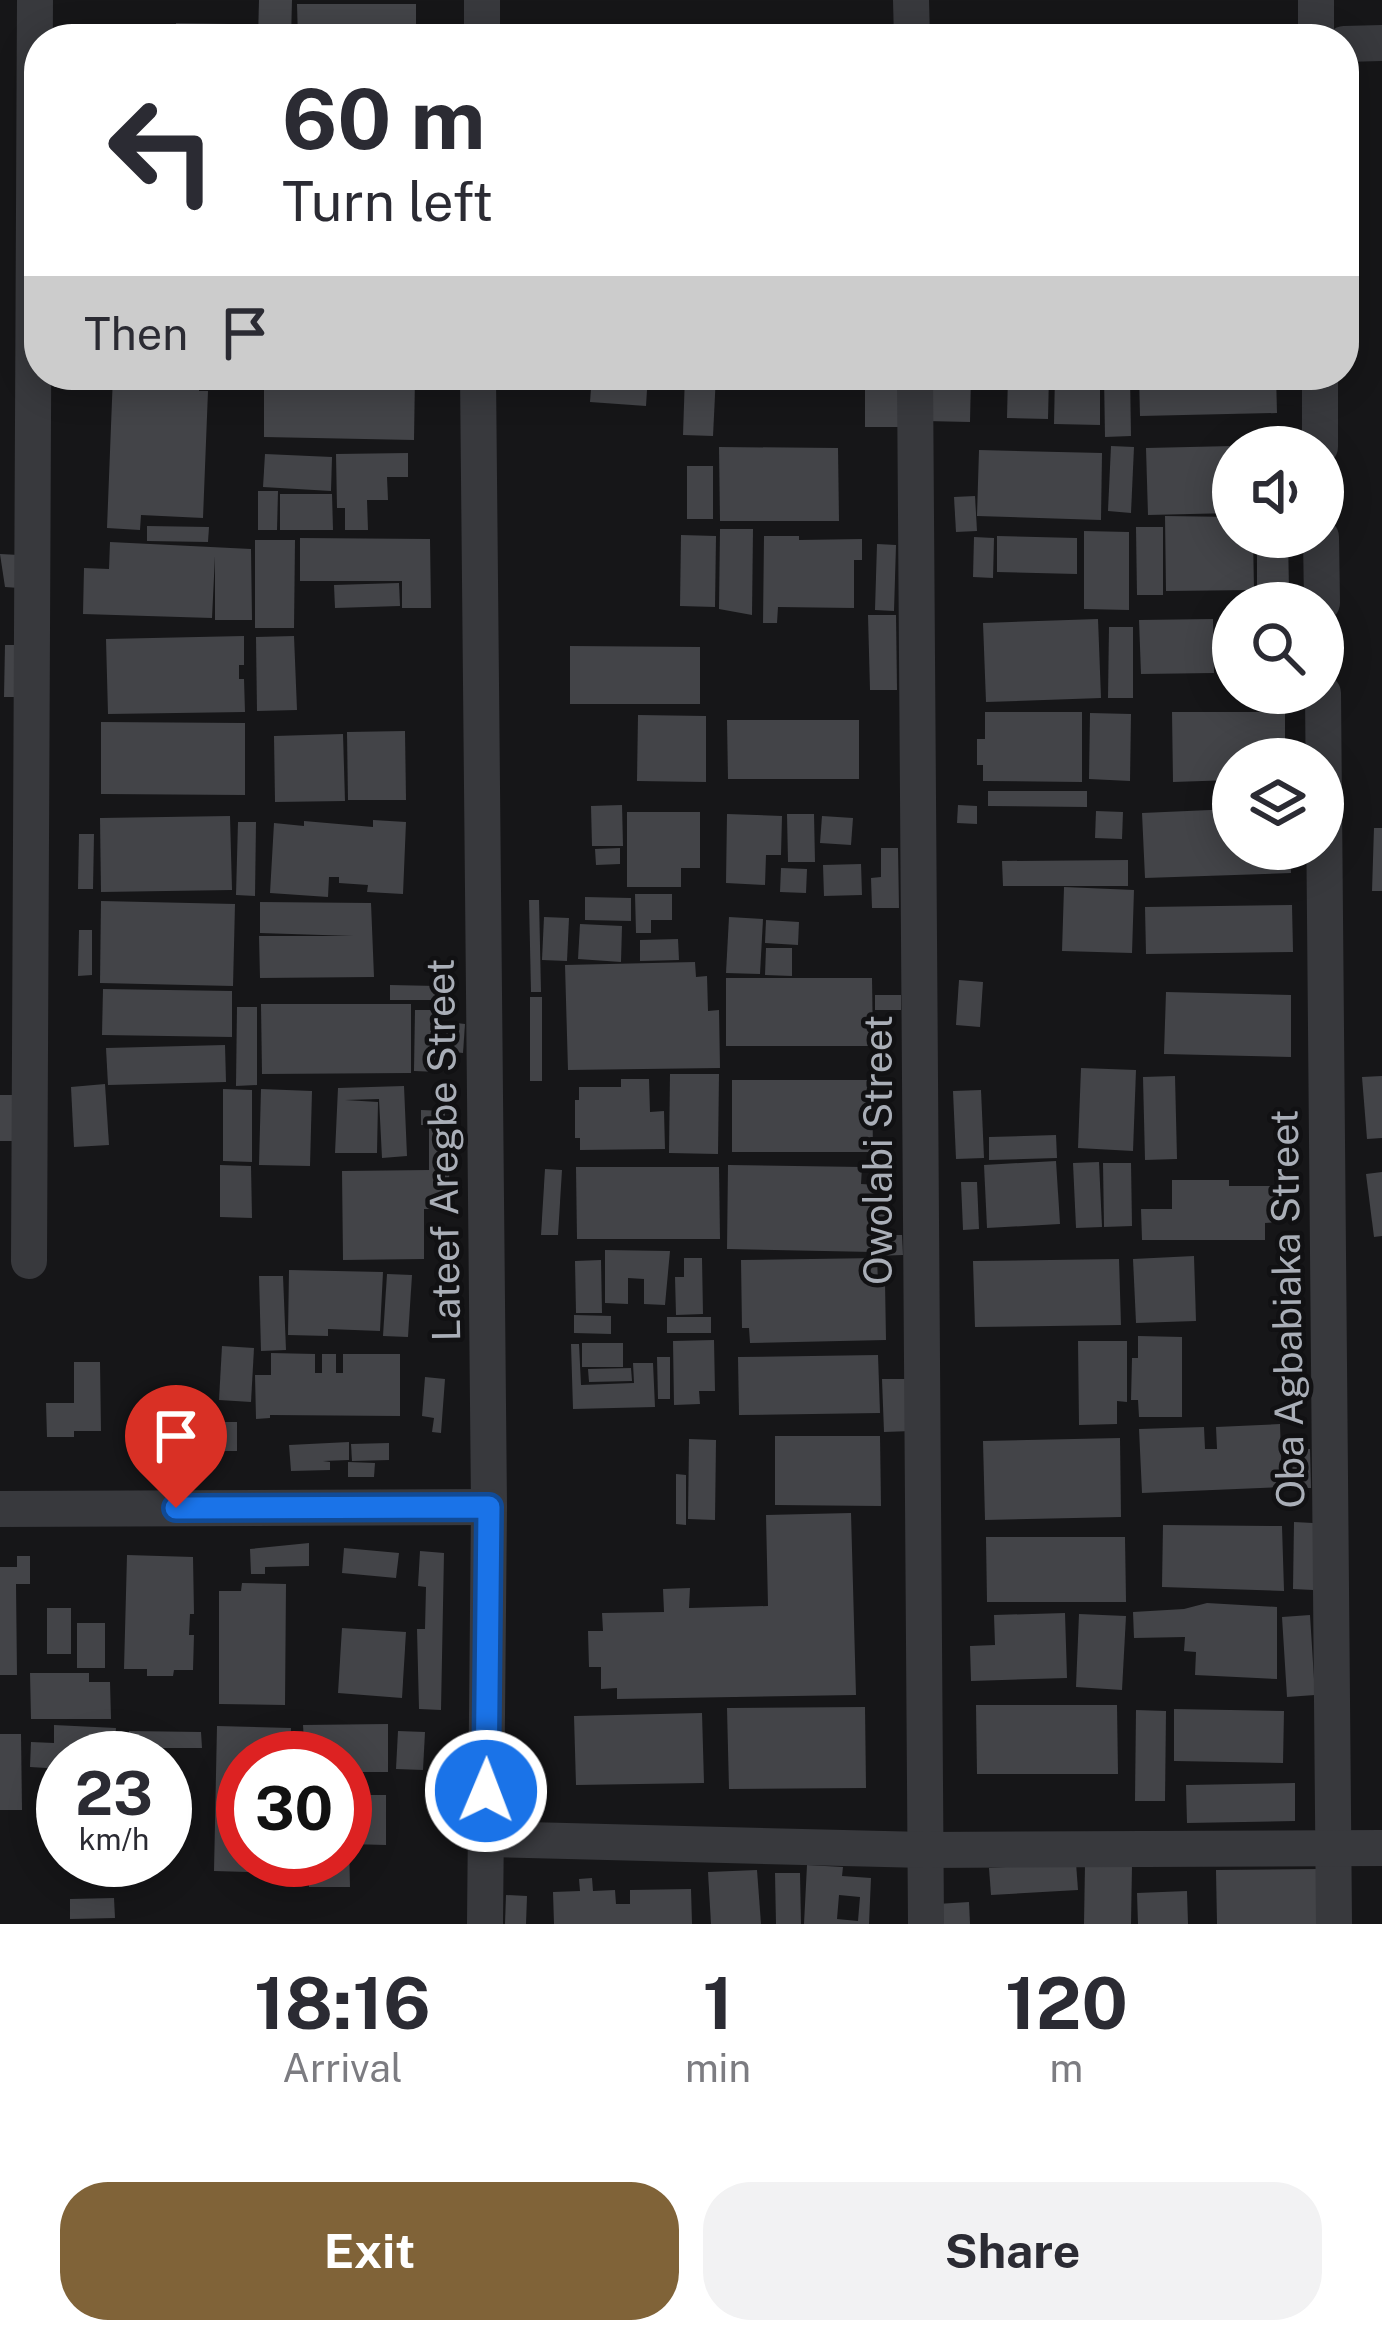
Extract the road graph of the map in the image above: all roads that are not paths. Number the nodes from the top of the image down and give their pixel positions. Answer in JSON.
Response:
{"nodes":[{"id":1,"x":24,"y":390,"type":"edge"},
{"id":2,"x":478,"y":390,"type":"edge"},
{"id":3,"x":915,"y":390,"type":"edge"},
{"id":4,"x":1320,"y":390,"type":"edge"},
{"id":5,"x":1320,"y":426,"type":"edge"},
{"id":6,"x":1323,"y":714,"type":"edge"},
{"id":7,"x":29,"y":1261,"type":"dead end"},
{"id":8,"x":489,"y":1507,"type":"junction"},
{"id":9,"x":0,"y":1509,"type":"edge"},
{"id":10,"x":486,"y":1838,"type":"junction"},
{"id":11,"x":1334,"y":1848,"type":"junction"},
{"id":12,"x":1382,"y":1848,"type":"edge"},
{"id":13,"x":925,"y":1850,"type":"junction"},
{"id":14,"x":484,"y":1924,"type":"edge"},
{"id":15,"x":926,"y":1924,"type":"edge"},
{"id":16,"x":1334,"y":1924,"type":"edge"}],
"edges":[{"from":1,"to":7,"type":"street"},
{"from":2,"to":8,"type":"street","name":"Lateef Aregbe Street"},
{"from":3,"to":13,"type":"street","name":"Owolabi Street"},
{"from":4,"to":5,"type":"street"},
{"from":6,"to":11,"type":"street","name":"Oba Agbabiaka Street"},
{"from":8,"to":9,"type":"street"},
{"from":8,"to":10,"type":"street","name":"Lateef Aregbe Street"},
{"from":10,"to":13,"type":"street"},
{"from":10,"to":14,"type":"street","name":"Lateef Aregbe Street"},
{"from":11,"to":12,"type":"street"},
{"from":11,"to":13,"type":"street"},
{"from":11,"to":16,"type":"street","name":"Oba Agbabiaka Street"},
{"from":13,"to":15,"type":"street","name":"Owolabi Street"}]}
